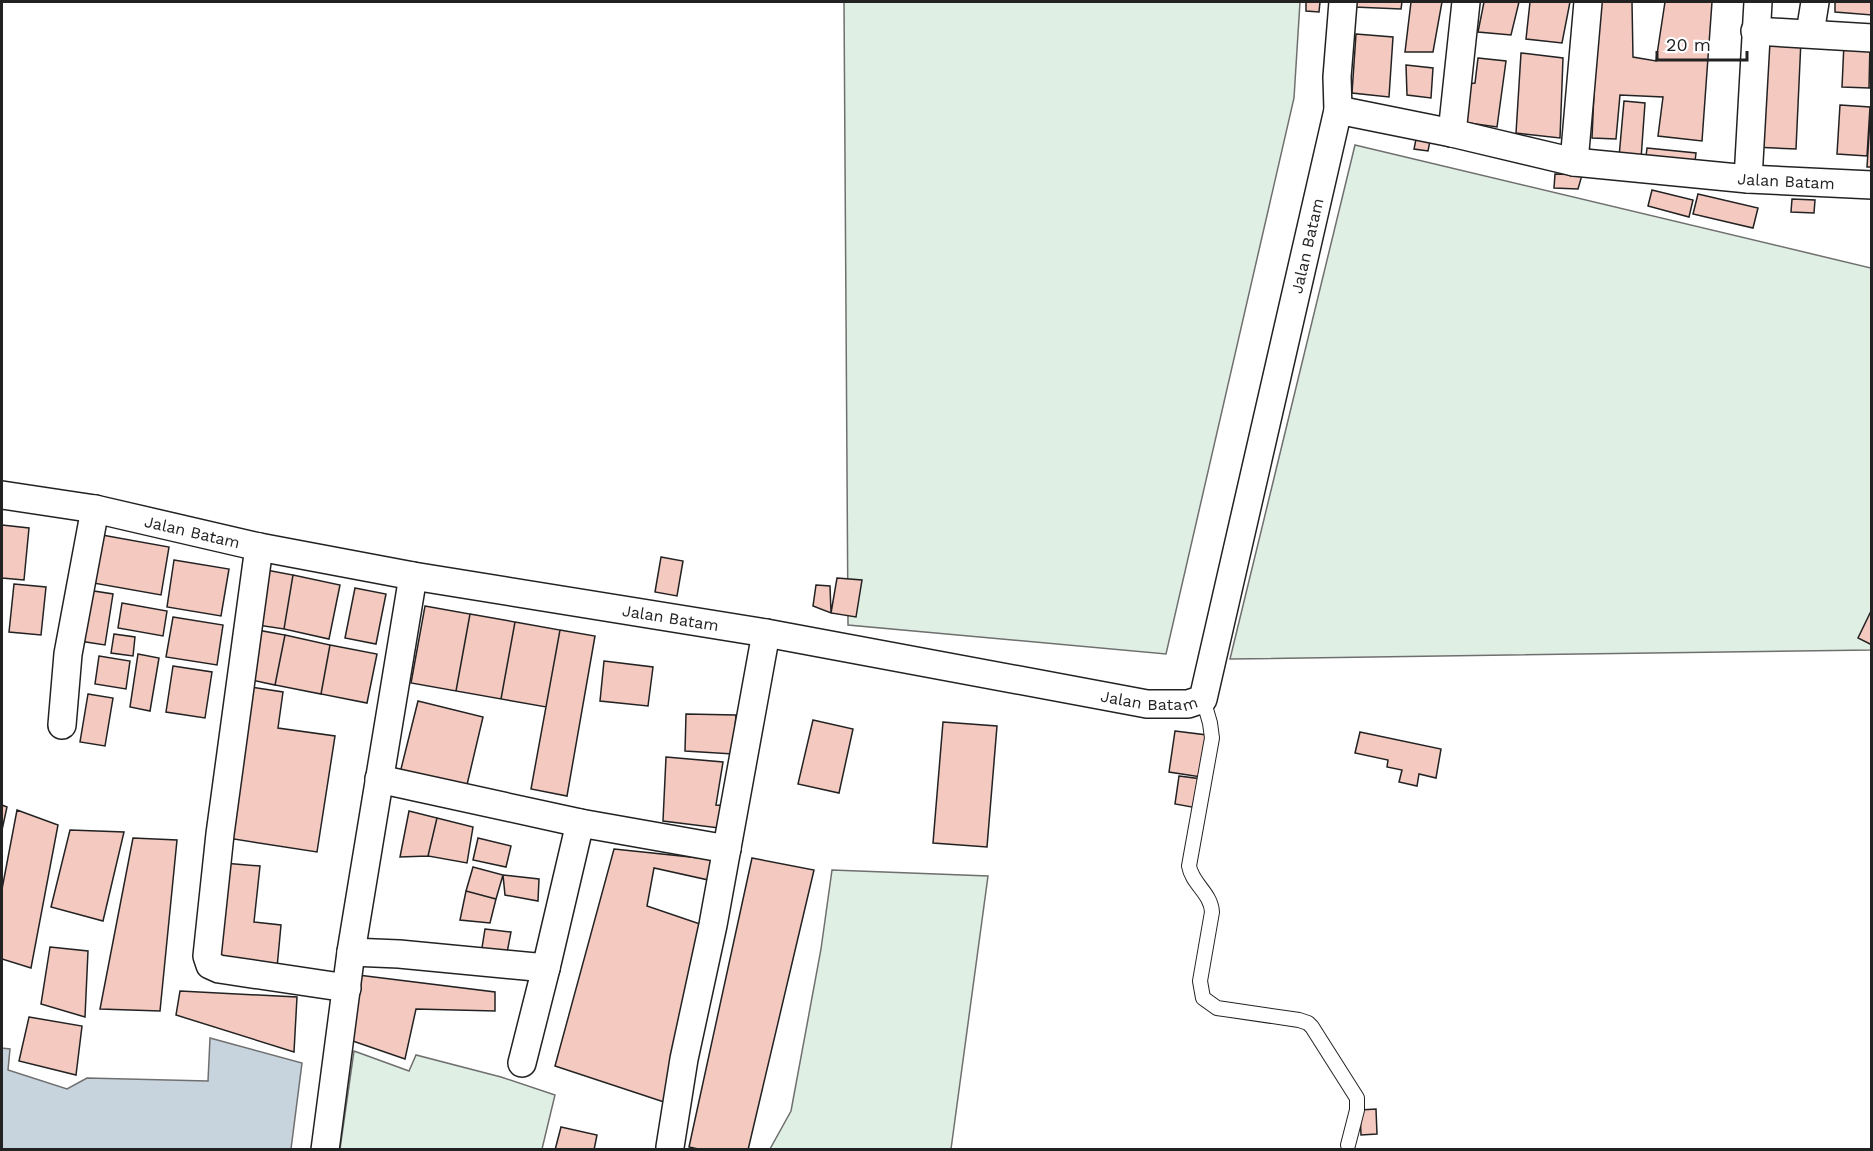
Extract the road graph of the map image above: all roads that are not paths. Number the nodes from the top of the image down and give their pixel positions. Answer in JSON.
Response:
{"nodes":[{"id":1,"x":1343,"y":2,"type":"edge"},
{"id":2,"x":1466,"y":2,"type":"edge"},
{"id":3,"x":1588,"y":2,"type":"edge"},
{"id":4,"x":1758,"y":2,"type":"edge"},
{"id":5,"x":1815,"y":2,"type":"edge"},
{"id":6,"x":1755,"y":31,"type":"junction"},
{"id":7,"x":1810,"y":33,"type":"junction"},
{"id":8,"x":1872,"y":38,"type":"edge"},
{"id":9,"x":1338,"y":110,"type":"junction"},
{"id":10,"x":1452,"y":133,"type":"junction"},
{"id":11,"x":1574,"y":162,"type":"junction"},
{"id":12,"x":1748,"y":179,"type":"junction"},
{"id":13,"x":1872,"y":185,"type":"edge"},
{"id":14,"x":2,"y":495,"type":"edge"},
{"id":15,"x":95,"y":509,"type":"junction"},
{"id":16,"x":259,"y":547,"type":"junction"},
{"id":17,"x":413,"y":576,"type":"junction"},
{"id":18,"x":766,"y":633,"type":"junction"},
{"id":19,"x":1203,"y":699,"type":"junction"},
{"id":20,"x":62,"y":725,"type":"dead end"},
{"id":21,"x":379,"y":779,"type":"junction"},
{"id":22,"x":580,"y":824,"type":"junction"},
{"id":23,"x":727,"y":849,"type":"junction"},
{"id":24,"x":351,"y":952,"type":"junction"},
{"id":25,"x":546,"y":968,"type":"junction"},
{"id":26,"x":347,"y":988,"type":"junction"},
{"id":27,"x":522,"y":1063,"type":"dead end"},
{"id":28,"x":1347,"y":1145,"type":"dead end"},
{"id":29,"x":670,"y":1147,"type":"dead end"},
{"id":30,"x":324,"y":1149,"type":"edge"}],
"edges":[{"from":1,"to":9,"type":"street"},
{"from":2,"to":10,"type":"street"},
{"from":3,"to":11,"type":"street"},
{"from":4,"to":6,"type":"street"},
{"from":5,"to":7,"type":"street"},
{"from":6,"to":7,"type":"street"},
{"from":6,"to":12,"type":"street"},
{"from":7,"to":8,"type":"street"},
{"from":9,"to":10,"type":"street","name":"Jalan Batam"},
{"from":9,"to":19,"type":"street","name":"Jalan Batam"},
{"from":10,"to":11,"type":"street","name":"Jalan Batam"},
{"from":11,"to":12,"type":"street","name":"Jalan Batam"},
{"from":12,"to":13,"type":"street","name":"Jalan Batam"},
{"from":14,"to":15,"type":"street","name":"Jalan Batam"},
{"from":15,"to":16,"type":"street","name":"Jalan Batam"},
{"from":15,"to":20,"type":"street"},
{"from":16,"to":17,"type":"street","name":"Jalan Batam"},
{"from":16,"to":26,"type":"street"},
{"from":17,"to":18,"type":"street","name":"Jalan Batam"},
{"from":17,"to":21,"type":"street"},
{"from":18,"to":19,"type":"street","name":"Jalan Batam"},
{"from":18,"to":23,"type":"street"},
{"from":19,"to":28,"type":"lane"},
{"from":21,"to":22,"type":"street"},
{"from":21,"to":24,"type":"street"},
{"from":22,"to":23,"type":"street"},
{"from":22,"to":25,"type":"street"},
{"from":23,"to":29,"type":"street"},
{"from":24,"to":25,"type":"street"},
{"from":24,"to":26,"type":"street"},
{"from":25,"to":27,"type":"street"},
{"from":26,"to":30,"type":"street"}]}
